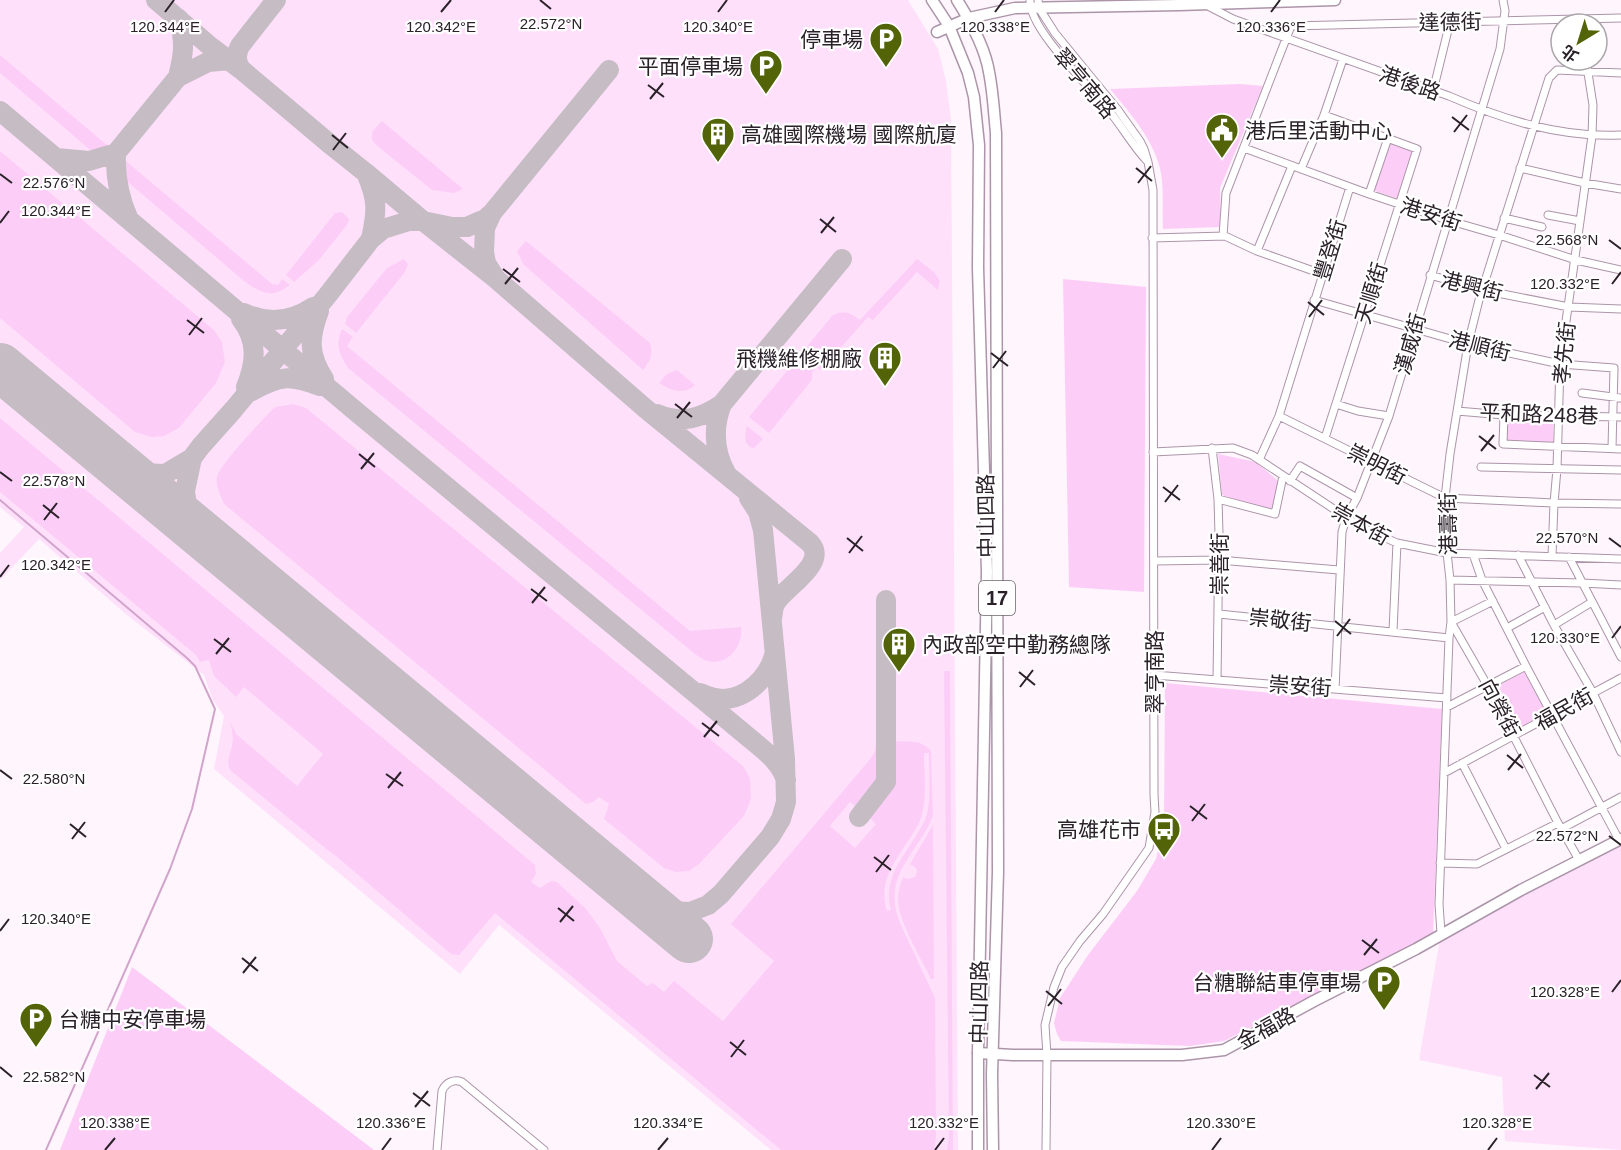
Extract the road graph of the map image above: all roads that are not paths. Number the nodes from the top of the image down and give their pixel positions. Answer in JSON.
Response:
{"nodes":[{"id":1,"x":932,"y":0,"type":"edge"},
{"id":2,"x":957,"y":0,"type":"edge"},
{"id":3,"x":1335,"y":0,"type":"edge"},
{"id":4,"x":1503,"y":0,"type":"edge"},
{"id":5,"x":1234,"y":2,"type":"edge"},
{"id":6,"x":1179,"y":3,"type":"edge"},
{"id":7,"x":1034,"y":4,"type":"edge"},
{"id":8,"x":1206,"y":4,"type":"junction"},
{"id":9,"x":969,"y":18,"type":"junction"},
{"id":10,"x":1503,"y":21,"type":"junction"},
{"id":11,"x":1549,"y":21,"type":"edge"},
{"id":12,"x":1450,"y":22,"type":"junction"},
{"id":13,"x":949,"y":26,"type":"junction"},
{"id":14,"x":937,"y":32,"type":"dead end"},
{"id":15,"x":1287,"y":39,"type":"junction"},
{"id":16,"x":1343,"y":59,"type":"junction"},
{"id":17,"x":1555,"y":72,"type":"edge"},
{"id":18,"x":1587,"y":72,"type":"edge"},
{"id":19,"x":1604,"y":72,"type":"edge"},
{"id":20,"x":1621,"y":73,"type":"edge"},
{"id":21,"x":1433,"y":91,"type":"junction"},
{"id":22,"x":1482,"y":110,"type":"junction"},
{"id":23,"x":1324,"y":115,"type":"junction"},
{"id":24,"x":1534,"y":127,"type":"junction"},
{"id":25,"x":1592,"y":135,"type":"junction"},
{"id":26,"x":1621,"y":135,"type":"edge"},
{"id":27,"x":1388,"y":138,"type":"junction"},
{"id":28,"x":1244,"y":148,"type":"junction"},
{"id":29,"x":1292,"y":166,"type":"junction"},
{"id":30,"x":1520,"y":168,"type":"junction"},
{"id":31,"x":1301,"y":169,"type":"junction"},
{"id":32,"x":1585,"y":183,"type":"junction"},
{"id":33,"x":1350,"y":187,"type":"junction"},
{"id":34,"x":1621,"y":189,"type":"edge"},
{"id":35,"x":1369,"y":194,"type":"junction"},
{"id":36,"x":1399,"y":204,"type":"junction"},
{"id":37,"x":1548,"y":215,"type":"dead end"},
{"id":38,"x":1504,"y":218,"type":"junction"},
{"id":39,"x":1447,"y":220,"type":"junction"},
{"id":40,"x":1581,"y":221,"type":"junction"},
{"id":41,"x":1542,"y":227,"type":"dead end"},
{"id":42,"x":1499,"y":235,"type":"junction"},
{"id":43,"x":1223,"y":236,"type":"junction"},
{"id":44,"x":1152,"y":238,"type":"junction"},
{"id":45,"x":1257,"y":251,"type":"junction"},
{"id":46,"x":1576,"y":260,"type":"junction"},
{"id":47,"x":1621,"y":270,"type":"edge"},
{"id":48,"x":1322,"y":274,"type":"junction"},
{"id":49,"x":1430,"y":275,"type":"junction"},
{"id":50,"x":1482,"y":290,"type":"junction"},
{"id":51,"x":1314,"y":300,"type":"junction"},
{"id":52,"x":1569,"y":307,"type":"junction"},
{"id":53,"x":1621,"y":309,"type":"edge"},
{"id":54,"x":1364,"y":315,"type":"junction"},
{"id":55,"x":1414,"y":329,"type":"junction"},
{"id":56,"x":1468,"y":344,"type":"junction"},
{"id":57,"x":1560,"y":364,"type":"junction"},
{"id":58,"x":1582,"y":393,"type":"dead end"},
{"id":59,"x":1617,"y":398,"type":"edge"},
{"id":60,"x":1336,"y":404,"type":"junction"},
{"id":61,"x":1457,"y":411,"type":"junction"},
{"id":62,"x":1504,"y":415,"type":"junction"},
{"id":63,"x":1279,"y":416,"type":"junction"},
{"id":64,"x":1389,"y":416,"type":"junction"},
{"id":65,"x":1559,"y":416,"type":"junction"},
{"id":66,"x":1612,"y":416,"type":"junction"},
{"id":67,"x":1621,"y":417,"type":"edge"},
{"id":68,"x":1325,"y":438,"type":"junction"},
{"id":69,"x":1558,"y":447,"type":"junction"},
{"id":70,"x":1212,"y":448,"type":"junction"},
{"id":71,"x":1612,"y":448,"type":"junction"},
{"id":72,"x":1621,"y":449,"type":"edge"},
{"id":73,"x":1153,"y":452,"type":"junction"},
{"id":74,"x":1259,"y":460,"type":"junction"},
{"id":75,"x":1372,"y":461,"type":"junction"},
{"id":76,"x":1481,"y":467,"type":"dead end"},
{"id":77,"x":1557,"y":469,"type":"junction"},
{"id":78,"x":1621,"y":470,"type":"edge"},
{"id":79,"x":1283,"y":476,"type":"junction"},
{"id":80,"x":1290,"y":480,"type":"junction"},
{"id":81,"x":1357,"y":498,"type":"junction"},
{"id":82,"x":1445,"y":498,"type":"junction"},
{"id":83,"x":1218,"y":499,"type":"junction"},
{"id":84,"x":1554,"y":503,"type":"junction"},
{"id":85,"x":1621,"y":504,"type":"edge"},
{"id":86,"x":1346,"y":518,"type":"junction"},
{"id":87,"x":1397,"y":543,"type":"junction"},
{"id":88,"x":1447,"y":552,"type":"junction"},
{"id":89,"x":1473,"y":554,"type":"junction"},
{"id":90,"x":1518,"y":555,"type":"junction"},
{"id":91,"x":1552,"y":556,"type":"junction"},
{"id":92,"x":1569,"y":557,"type":"junction"},
{"id":93,"x":1621,"y":559,"type":"edge"},
{"id":94,"x":1219,"y":560,"type":"junction"},
{"id":95,"x":1154,"y":561,"type":"junction"},
{"id":96,"x":1339,"y":570,"type":"junction"},
{"id":97,"x":1450,"y":580,"type":"junction"},
{"id":98,"x":1482,"y":580,"type":"junction"},
{"id":99,"x":1532,"y":582,"type":"junction"},
{"id":100,"x":1582,"y":583,"type":"junction"},
{"id":101,"x":1621,"y":585,"type":"edge"},
{"id":102,"x":1493,"y":601,"type":"junction"},
{"id":103,"x":1593,"y":603,"type":"junction"},
{"id":104,"x":1545,"y":607,"type":"junction"},
{"id":105,"x":1219,"y":614,"type":"junction"},
{"id":106,"x":1451,"y":622,"type":"junction"},
{"id":107,"x":1554,"y":625,"type":"junction"},
{"id":108,"x":1339,"y":626,"type":"junction"},
{"id":109,"x":1507,"y":628,"type":"junction"},
{"id":110,"x":1393,"y":631,"type":"junction"},
{"id":111,"x":1449,"y":638,"type":"junction"},
{"id":112,"x":1621,"y":657,"type":"edge"},
{"id":113,"x":1526,"y":666,"type":"junction"},
{"id":114,"x":1154,"y":675,"type":"junction"},
{"id":115,"x":1621,"y":678,"type":"edge"},
{"id":116,"x":1217,"y":680,"type":"junction"},
{"id":117,"x":1488,"y":686,"type":"junction"},
{"id":118,"x":1335,"y":689,"type":"junction"},
{"id":119,"x":1593,"y":693,"type":"junction"},
{"id":120,"x":1447,"y":698,"type":"junction"},
{"id":121,"x":1447,"y":707,"type":"junction"},
{"id":122,"x":1553,"y":715,"type":"junction"},
{"id":123,"x":1515,"y":736,"type":"junction"},
{"id":124,"x":1621,"y":752,"type":"edge"},
{"id":125,"x":1462,"y":763,"type":"junction"},
{"id":126,"x":1444,"y":773,"type":"junction"},
{"id":127,"x":1621,"y":797,"type":"edge"},
{"id":128,"x":1602,"y":808,"type":"junction"},
{"id":129,"x":1560,"y":826,"type":"junction"},
{"id":130,"x":1620,"y":840,"type":"edge"},
{"id":131,"x":1506,"y":849,"type":"junction"},
{"id":132,"x":1579,"y":860,"type":"junction"},
{"id":133,"x":1440,"y":862,"type":"junction"},
{"id":134,"x":1442,"y":933,"type":"junction"},
{"id":135,"x":978,"y":1053,"type":"junction"},
{"id":136,"x":993,"y":1053,"type":"junction"},
{"id":137,"x":1047,"y":1055,"type":"junction"},
{"id":138,"x":436,"y":1150,"type":"edge"},
{"id":139,"x":544,"y":1150,"type":"edge"},
{"id":140,"x":978,"y":1150,"type":"edge"},
{"id":141,"x":993,"y":1150,"type":"edge"},
{"id":142,"x":1046,"y":1150,"type":"edge"}],
"edges":[{"from":1,"to":13,"type":"main road","name":"中山四路","number":"17"},
{"from":2,"to":9,"type":"main road","name":"中山四路","number":"17"},
{"from":3,"to":5,"type":"main road"},
{"from":4,"to":10,"type":"street","name":"漢威街"},
{"from":5,"to":8,"type":"main road"},
{"from":6,"to":7,"type":"main road"},
{"from":6,"to":8,"type":"main road"},
{"from":7,"to":9,"type":"main road"},
{"from":7,"to":44,"type":"street","name":"翠亨南路"},
{"from":8,"to":15,"type":"street","name":"港後路"},
{"from":9,"to":13,"type":"main road"},
{"from":9,"to":136,"type":"main road","name":"中山四路","number":"17"},
{"from":10,"to":11,"type":"street","name":"達德街"},
{"from":10,"to":12,"type":"street","name":"達德街"},
{"from":10,"to":22,"type":"street","name":"漢威街"},
{"from":12,"to":15,"type":"street","name":"達德街"},
{"from":12,"to":21,"type":"street"},
{"from":13,"to":14,"type":"main road"},
{"from":13,"to":135,"type":"main road","name":"中山四路","number":"17"},
{"from":15,"to":16,"type":"street","name":"港後路"},
{"from":15,"to":28,"type":"street"},
{"from":16,"to":21,"type":"street","name":"港後路"},
{"from":16,"to":23,"type":"street"},
{"from":17,"to":24,"type":"street","name":"港壽街"},
{"from":18,"to":25,"type":"street","name":"孝先街"},
{"from":19,"to":20,"type":"street","name":"港壽街"},
{"from":21,"to":22,"type":"street","name":"港後路"},
{"from":22,"to":24,"type":"street","name":"港後路"},
{"from":22,"to":39,"type":"street","name":"漢威街"},
{"from":23,"to":27,"type":"street"},
{"from":23,"to":31,"type":"street"},
{"from":24,"to":25,"type":"street","name":"港後路"},
{"from":24,"to":30,"type":"street","name":"港壽街"},
{"from":25,"to":26,"type":"street","name":"港後路"},
{"from":25,"to":32,"type":"street","name":"孝先街"},
{"from":27,"to":35,"type":"street"},
{"from":27,"to":36,"type":"street","name":"天順街"},
{"from":28,"to":29,"type":"street","name":"港安街"},
{"from":28,"to":43,"type":"street"},
{"from":29,"to":31,"type":"street","name":"港安街"},
{"from":29,"to":45,"type":"street"},
{"from":30,"to":32,"type":"street"},
{"from":30,"to":38,"type":"street","name":"港壽街"},
{"from":31,"to":33,"type":"street","name":"港安街"},
{"from":32,"to":34,"type":"street"},
{"from":32,"to":40,"type":"street","name":"孝先街"},
{"from":33,"to":35,"type":"street","name":"港安街"},
{"from":33,"to":48,"type":"street","name":"豐登街"},
{"from":35,"to":36,"type":"street","name":"港安街"},
{"from":36,"to":39,"type":"street","name":"港安街"},
{"from":36,"to":54,"type":"street","name":"天順街"},
{"from":37,"to":40,"type":"street"},
{"from":38,"to":41,"type":"street"},
{"from":38,"to":42,"type":"street","name":"港壽街"},
{"from":39,"to":42,"type":"street","name":"港安街"},
{"from":39,"to":49,"type":"street","name":"漢威街"},
{"from":40,"to":46,"type":"street","name":"孝先街"},
{"from":42,"to":46,"type":"street","name":"港安街"},
{"from":42,"to":50,"type":"street","name":"港壽街"},
{"from":43,"to":44,"type":"street"},
{"from":43,"to":45,"type":"street"},
{"from":44,"to":73,"type":"street","name":"翠亨南路"},
{"from":45,"to":48,"type":"street"},
{"from":46,"to":47,"type":"street","name":"港安街"},
{"from":46,"to":52,"type":"street","name":"孝先街"},
{"from":48,"to":51,"type":"street","name":"豐登街"},
{"from":49,"to":50,"type":"street","name":"港興街"},
{"from":49,"to":55,"type":"street","name":"漢威街"},
{"from":50,"to":52,"type":"street","name":"港興街"},
{"from":50,"to":56,"type":"street","name":"港壽街"},
{"from":51,"to":54,"type":"street","name":"港順街"},
{"from":51,"to":63,"type":"street","name":"豐登街"},
{"from":52,"to":53,"type":"street","name":"港興街"},
{"from":52,"to":57,"type":"street","name":"孝先街"},
{"from":54,"to":55,"type":"street","name":"港順街"},
{"from":54,"to":60,"type":"street","name":"天順街"},
{"from":55,"to":56,"type":"street","name":"港順街"},
{"from":55,"to":64,"type":"street","name":"漢威街"},
{"from":56,"to":57,"type":"street","name":"港順街"},
{"from":56,"to":61,"type":"street","name":"港壽街"},
{"from":57,"to":59,"type":"street","name":"港順街"},
{"from":57,"to":65,"type":"street","name":"孝先街"},
{"from":58,"to":59,"type":"street"},
{"from":59,"to":66,"type":"street"},
{"from":60,"to":64,"type":"street"},
{"from":60,"to":68,"type":"street","name":"天順街"},
{"from":61,"to":62,"type":"street","name":"平和路248巷"},
{"from":61,"to":82,"type":"street","name":"港壽街"},
{"from":62,"to":65,"type":"street","name":"平和路248巷"},
{"from":62,"to":69,"type":"street"},
{"from":63,"to":68,"type":"street","name":"崇明街"},
{"from":63,"to":74,"type":"street","name":"豐登街"},
{"from":64,"to":75,"type":"street","name":"漢威街"},
{"from":65,"to":66,"type":"street","name":"平和路248巷"},
{"from":65,"to":69,"type":"street","name":"孝先街"},
{"from":66,"to":67,"type":"street","name":"平和路248巷"},
{"from":66,"to":71,"type":"street"},
{"from":68,"to":75,"type":"street","name":"崇明街"},
{"from":69,"to":71,"type":"street"},
{"from":69,"to":77,"type":"street","name":"孝先街"},
{"from":70,"to":73,"type":"street","name":"崇本街"},
{"from":70,"to":74,"type":"street","name":"崇本街"},
{"from":70,"to":83,"type":"street","name":"崇善街"},
{"from":71,"to":72,"type":"street"},
{"from":73,"to":95,"type":"street","name":"翠亨南路"},
{"from":74,"to":79,"type":"street","name":"崇本街"},
{"from":75,"to":81,"type":"street","name":"漢威街"},
{"from":75,"to":82,"type":"street","name":"崇明街"},
{"from":76,"to":77,"type":"street"},
{"from":77,"to":78,"type":"street"},
{"from":77,"to":84,"type":"street","name":"孝先街"},
{"from":79,"to":80,"type":"street","name":"崇本街"},
{"from":79,"to":83,"type":"street"},
{"from":80,"to":81,"type":"street"},
{"from":80,"to":86,"type":"street","name":"崇本街"},
{"from":81,"to":86,"type":"street","name":"漢威街"},
{"from":82,"to":84,"type":"street","name":"崇明街"},
{"from":82,"to":88,"type":"street","name":"港壽街"},
{"from":83,"to":94,"type":"street","name":"崇善街"},
{"from":84,"to":85,"type":"street","name":"崇明街"},
{"from":84,"to":91,"type":"street","name":"孝先街"},
{"from":86,"to":87,"type":"street","name":"崇本街"},
{"from":86,"to":96,"type":"street","name":"漢威街"},
{"from":87,"to":88,"type":"street","name":"崇本街"},
{"from":87,"to":110,"type":"street"},
{"from":88,"to":89,"type":"street","name":"崇本街"},
{"from":88,"to":97,"type":"street","name":"港壽街"},
{"from":89,"to":90,"type":"street","name":"崇本街"},
{"from":89,"to":98,"type":"street"},
{"from":90,"to":91,"type":"street","name":"崇本街"},
{"from":90,"to":99,"type":"street"},
{"from":91,"to":92,"type":"street","name":"崇本街"},
{"from":92,"to":93,"type":"street","name":"崇本街"},
{"from":92,"to":100,"type":"street"},
{"from":94,"to":95,"type":"street"},
{"from":94,"to":96,"type":"street"},
{"from":94,"to":105,"type":"street","name":"崇善街"},
{"from":95,"to":114,"type":"street","name":"翠亨南路"},
{"from":96,"to":108,"type":"street","name":"漢威街"},
{"from":97,"to":98,"type":"street"},
{"from":97,"to":106,"type":"street","name":"港壽街"},
{"from":98,"to":99,"type":"street"},
{"from":98,"to":102,"type":"street"},
{"from":99,"to":100,"type":"street"},
{"from":99,"to":104,"type":"street"},
{"from":100,"to":101,"type":"street"},
{"from":100,"to":103,"type":"street"},
{"from":102,"to":106,"type":"street"},
{"from":102,"to":109,"type":"street"},
{"from":103,"to":107,"type":"street"},
{"from":103,"to":112,"type":"street"},
{"from":104,"to":107,"type":"street"},
{"from":104,"to":109,"type":"street"},
{"from":105,"to":108,"type":"street","name":"崇敬街"},
{"from":105,"to":116,"type":"street","name":"崇善街"},
{"from":106,"to":111,"type":"street","name":"港壽街"},
{"from":106,"to":117,"type":"street","name":"向榮街"},
{"from":107,"to":119,"type":"street"},
{"from":108,"to":110,"type":"street","name":"崇敬街"},
{"from":108,"to":118,"type":"street","name":"漢威街"},
{"from":109,"to":113,"type":"street"},
{"from":110,"to":111,"type":"street","name":"崇敬街"},
{"from":111,"to":120,"type":"street","name":"港壽街"},
{"from":113,"to":117,"type":"street"},
{"from":113,"to":122,"type":"street"},
{"from":114,"to":116,"type":"street","name":"崇安街"},
{"from":114,"to":137,"type":"street","name":"翠亨南路"},
{"from":115,"to":119,"type":"street","name":"福民街"},
{"from":116,"to":118,"type":"street","name":"崇安街"},
{"from":117,"to":121,"type":"street"},
{"from":117,"to":123,"type":"street","name":"向榮街"},
{"from":118,"to":120,"type":"street","name":"崇安街"},
{"from":119,"to":122,"type":"street","name":"福民街"},
{"from":119,"to":124,"type":"street"},
{"from":120,"to":121,"type":"street","name":"港壽街"},
{"from":121,"to":126,"type":"street","name":"港壽街"},
{"from":122,"to":123,"type":"street","name":"福民街"},
{"from":122,"to":128,"type":"street"},
{"from":123,"to":125,"type":"street","name":"福民街"},
{"from":123,"to":129,"type":"street","name":"向榮街"},
{"from":125,"to":126,"type":"street","name":"福民街"},
{"from":125,"to":131,"type":"street"},
{"from":126,"to":133,"type":"street","name":"港壽街"},
{"from":127,"to":128,"type":"street"},
{"from":128,"to":129,"type":"street"},
{"from":128,"to":130,"type":"street"},
{"from":129,"to":131,"type":"street"},
{"from":129,"to":132,"type":"street","name":"向榮街"},
{"from":130,"to":132,"type":"main road","name":"金福路"},
{"from":131,"to":133,"type":"street"},
{"from":132,"to":134,"type":"main road","name":"金福路"},
{"from":133,"to":134,"type":"street","name":"港壽街"},
{"from":134,"to":137,"type":"main road","name":"金福路"},
{"from":135,"to":136,"type":"main road","name":"金福路"},
{"from":135,"to":140,"type":"main road","name":"中山四路","number":"17"},
{"from":136,"to":137,"type":"main road","name":"金福路"},
{"from":136,"to":141,"type":"main road","name":"中山四路","number":"17"},
{"from":137,"to":142,"type":"street","name":"翠亨南路"},
{"from":138,"to":139,"type":"street"}]}
